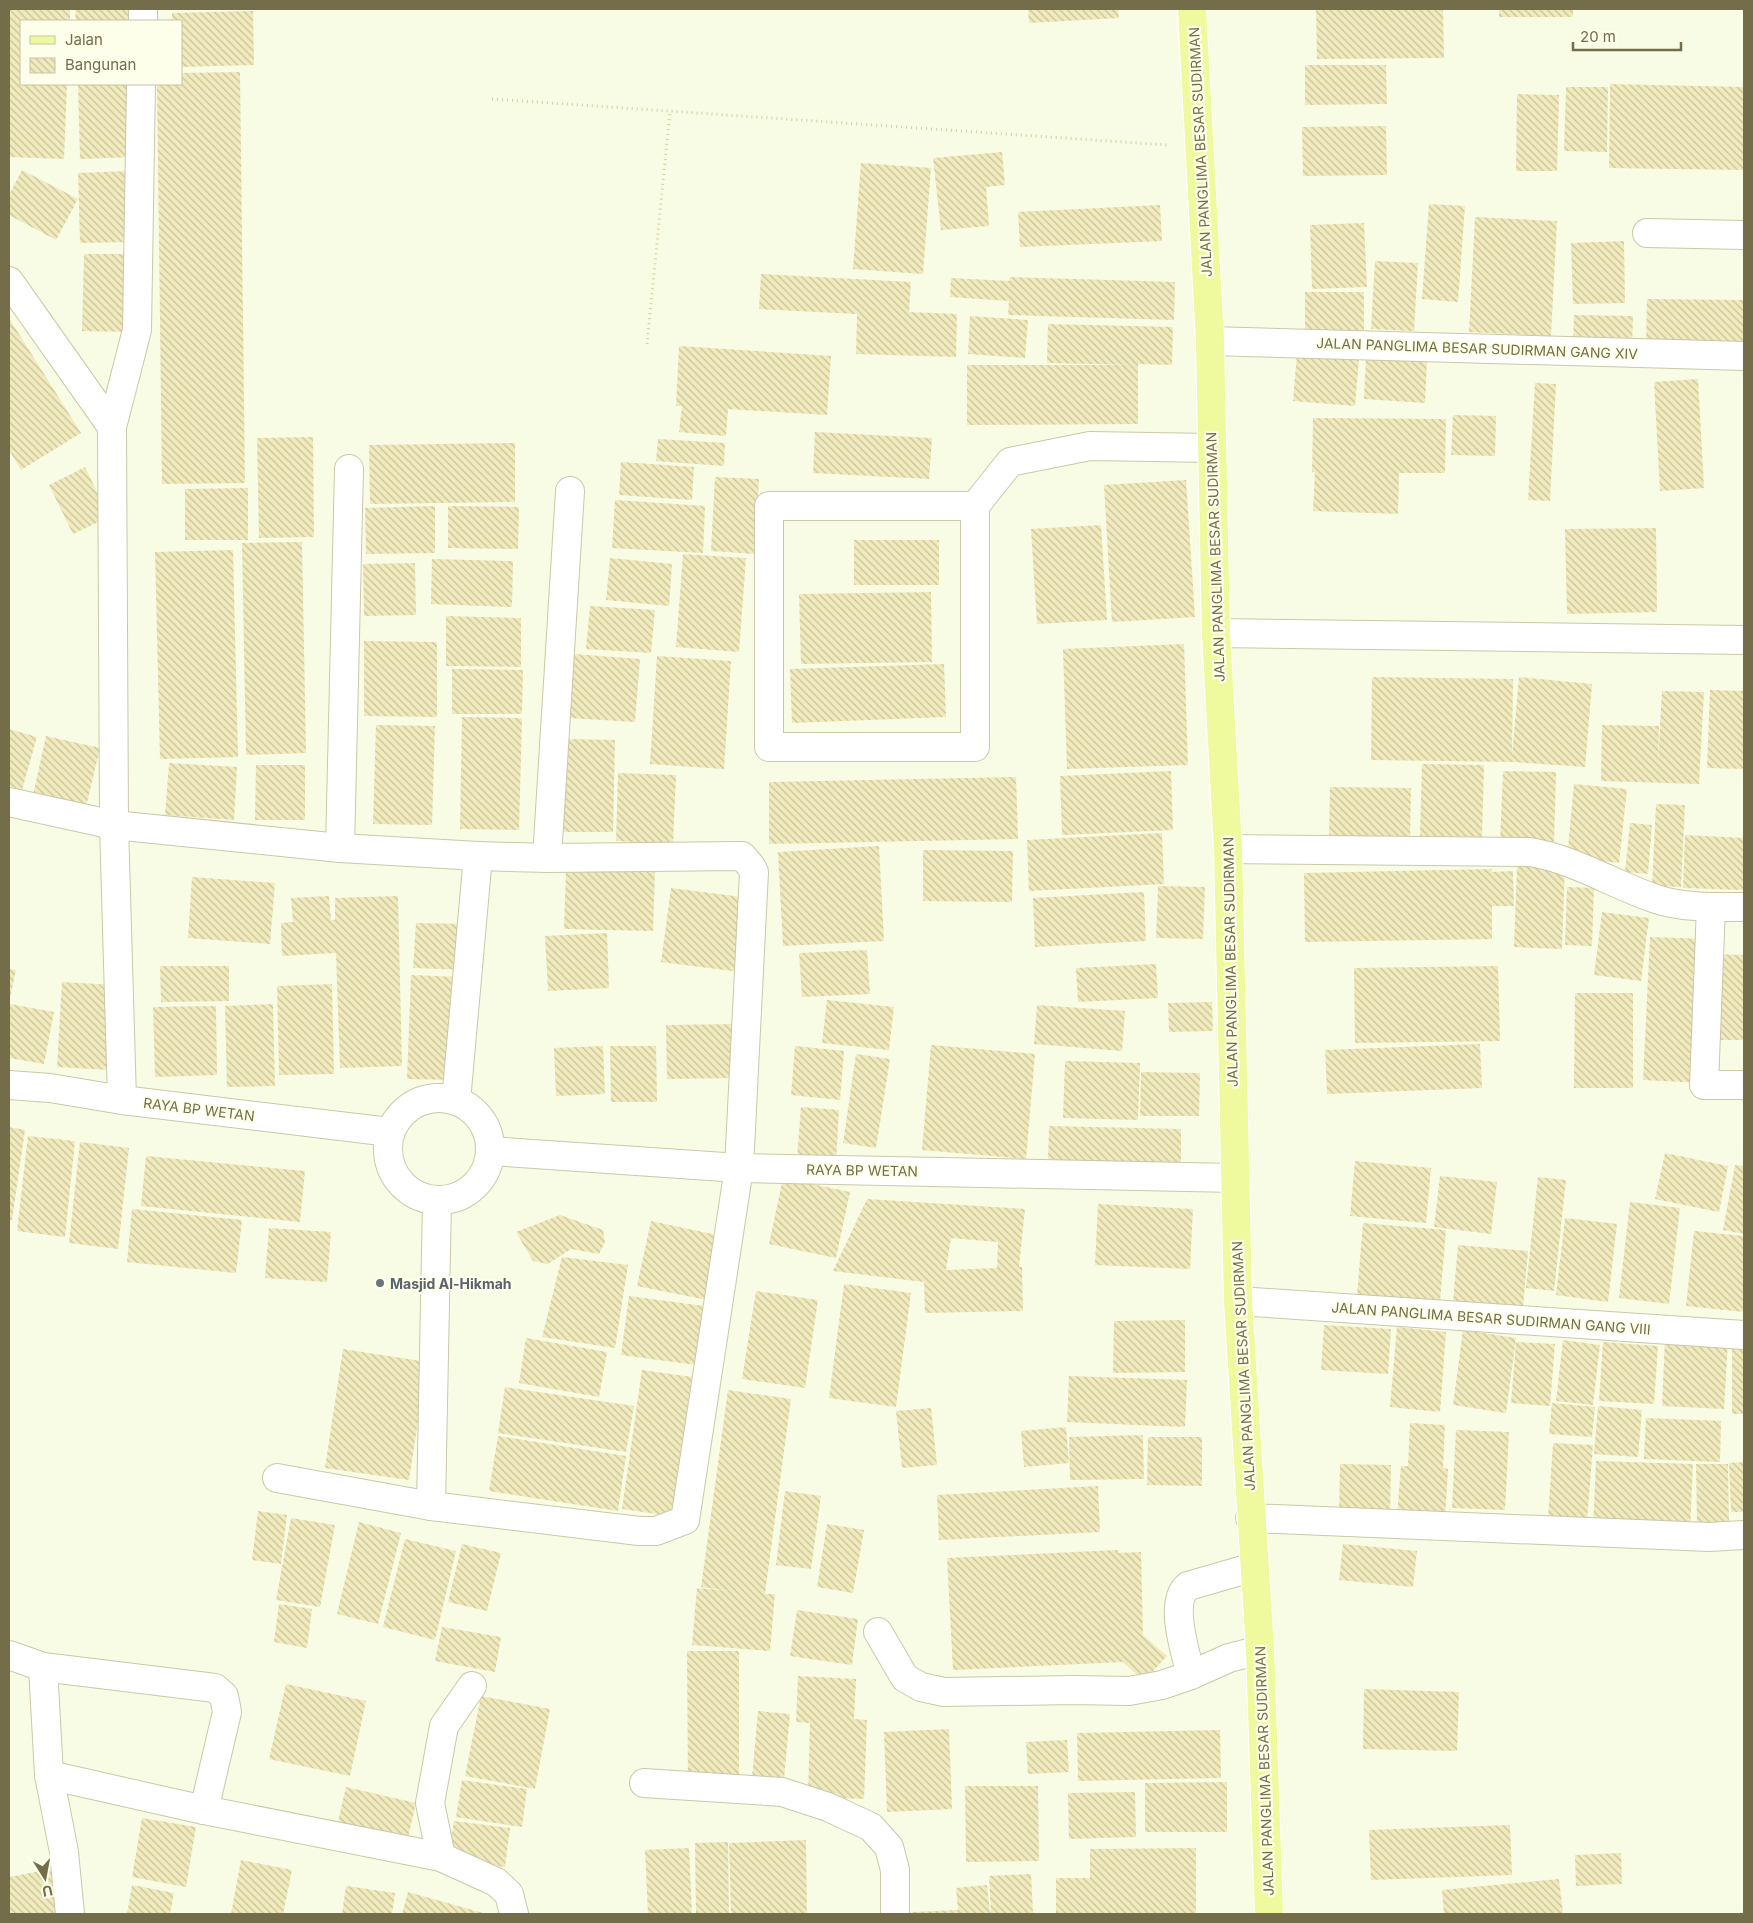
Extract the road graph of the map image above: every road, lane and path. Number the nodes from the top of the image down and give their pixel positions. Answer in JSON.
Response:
{"nodes":[{"id":1,"x":1192,"y":9,"type":"edge"},
{"id":2,"x":141,"y":85,"type":"edge"},
{"id":3,"x":492,"y":99,"type":"dead end"},
{"id":4,"x":670,"y":111,"type":"junction"},
{"id":5,"x":1200,"y":147,"type":"junction"},
{"id":6,"x":1647,"y":233,"type":"dead end"},
{"id":7,"x":1744,"y":235,"type":"edge"},
{"id":8,"x":9,"y":281,"type":"edge"},
{"id":9,"x":1210,"y":341,"type":"junction"},
{"id":10,"x":647,"y":344,"type":"dead end"},
{"id":11,"x":1744,"y":356,"type":"edge"},
{"id":12,"x":112,"y":426,"type":"junction"},
{"id":13,"x":1212,"y":448,"type":"junction"},
{"id":14,"x":349,"y":469,"type":"dead end"},
{"id":15,"x":570,"y":492,"type":"dead end"},
{"id":16,"x":975,"y":506,"type":"junction"},
{"id":17,"x":1216,"y":634,"type":"junction"},
{"id":18,"x":1744,"y":640,"type":"edge"},
{"id":19,"x":9,"y":802,"type":"edge"},
{"id":20,"x":114,"y":825,"type":"junction"},
{"id":21,"x":340,"y":848,"type":"junction"},
{"id":22,"x":1228,"y":849,"type":"junction"},
{"id":23,"x":478,"y":856,"type":"junction"},
{"id":24,"x":547,"y":858,"type":"junction"},
{"id":25,"x":1710,"y":906,"type":"junction"},
{"id":26,"x":1744,"y":907,"type":"edge"},
{"id":27,"x":9,"y":1085,"type":"edge"},
{"id":28,"x":1744,"y":1085,"type":"edge"},
{"id":29,"x":122,"y":1100,"type":"junction"},
{"id":30,"x":456,"y":1101,"type":"junction"},
{"id":31,"x":390,"y":1132,"type":"junction"},
{"id":32,"x":490,"y":1151,"type":"junction"},
{"id":33,"x":739,"y":1168,"type":"junction"},
{"id":34,"x":1235,"y":1178,"type":"junction"},
{"id":35,"x":437,"y":1201,"type":"junction"},
{"id":36,"x":1238,"y":1301,"type":"junction"},
{"id":37,"x":1744,"y":1335,"type":"edge"},
{"id":38,"x":276,"y":1478,"type":"dead end"},
{"id":39,"x":431,"y":1506,"type":"junction"},
{"id":40,"x":1250,"y":1518,"type":"junction"},
{"id":41,"x":1744,"y":1534,"type":"edge"},
{"id":42,"x":1254,"y":1567,"type":"junction"},
{"id":43,"x":878,"y":1632,"type":"dead end"},
{"id":44,"x":1260,"y":1650,"type":"junction"},
{"id":45,"x":9,"y":1656,"type":"edge"},
{"id":46,"x":43,"y":1667,"type":"junction"},
{"id":47,"x":1191,"y":1675,"type":"junction"},
{"id":48,"x":472,"y":1686,"type":"dead end"},
{"id":49,"x":49,"y":1775,"type":"junction"},
{"id":50,"x":644,"y":1783,"type":"dead end"},
{"id":51,"x":204,"y":1810,"type":"junction"},
{"id":52,"x":441,"y":1857,"type":"junction"},
{"id":53,"x":70,"y":1914,"type":"edge"},
{"id":54,"x":514,"y":1914,"type":"edge"},
{"id":55,"x":895,"y":1914,"type":"edge"},
{"id":56,"x":1269,"y":1914,"type":"edge"}],
"edges":[{"from":1,"to":5,"type":"main road","name":"JALAN PANGLIMA BESAR SUDIRMAN"},
{"from":2,"to":12,"type":"street"},
{"from":3,"to":4,"type":"path"},
{"from":4,"to":5,"type":"path"},
{"from":4,"to":10,"type":"path"},
{"from":5,"to":9,"type":"main road","name":"JALAN PANGLIMA BESAR SUDIRMAN"},
{"from":6,"to":7,"type":"street"},
{"from":8,"to":12,"type":"street"},
{"from":9,"to":11,"type":"street","name":"JALAN PANGLIMA BESAR SUDIRMAN GANG XIV"},
{"from":9,"to":13,"type":"main road","name":"JALAN PANGLIMA BESAR SUDIRMAN"},
{"from":12,"to":20,"type":"street"},
{"from":13,"to":16,"type":"street"},
{"from":13,"to":17,"type":"main road","name":"JALAN PANGLIMA BESAR SUDIRMAN"},
{"from":14,"to":21,"type":"street"},
{"from":15,"to":24,"type":"street"},
{"from":16,"to":16,"type":"street"},
{"from":17,"to":18,"type":"street"},
{"from":17,"to":22,"type":"main road","name":"JALAN PANGLIMA BESAR SUDIRMAN"},
{"from":19,"to":20,"type":"street"},
{"from":20,"to":21,"type":"street"},
{"from":20,"to":29,"type":"street"},
{"from":21,"to":23,"type":"street"},
{"from":22,"to":25,"type":"street"},
{"from":22,"to":34,"type":"main road","name":"JALAN PANGLIMA BESAR SUDIRMAN"},
{"from":23,"to":24,"type":"street"},
{"from":23,"to":30,"type":"street"},
{"from":24,"to":33,"type":"street"},
{"from":25,"to":26,"type":"street"},
{"from":25,"to":28,"type":"street"},
{"from":27,"to":29,"type":"street","name":"RAYA BP WETAN"},
{"from":29,"to":31,"type":"street","name":"RAYA BP WETAN"},
{"from":30,"to":31,"type":"street"},
{"from":30,"to":32,"type":"street"},
{"from":31,"to":35,"type":"street"},
{"from":32,"to":33,"type":"street","name":"RAYA BP WETAN"},
{"from":32,"to":35,"type":"street"},
{"from":33,"to":34,"type":"street","name":"RAYA BP WETAN"},
{"from":33,"to":39,"type":"street"},
{"from":34,"to":36,"type":"main road","name":"JALAN PANGLIMA BESAR SUDIRMAN"},
{"from":35,"to":39,"type":"street"},
{"from":36,"to":37,"type":"street","name":"JALAN PANGLIMA BESAR SUDIRMAN GANG VIII"},
{"from":36,"to":40,"type":"main road","name":"JALAN PANGLIMA BESAR SUDIRMAN"},
{"from":38,"to":39,"type":"street"},
{"from":40,"to":41,"type":"street"},
{"from":40,"to":42,"type":"main road","name":"JALAN PANGLIMA BESAR SUDIRMAN"},
{"from":42,"to":44,"type":"main road","name":"JALAN PANGLIMA BESAR SUDIRMAN"},
{"from":42,"to":47,"type":"street"},
{"from":43,"to":47,"type":"street"},
{"from":44,"to":47,"type":"street"},
{"from":44,"to":56,"type":"main road","name":"JALAN PANGLIMA BESAR SUDIRMAN"},
{"from":45,"to":46,"type":"street"},
{"from":46,"to":49,"type":"street"},
{"from":46,"to":51,"type":"street"},
{"from":48,"to":52,"type":"street"},
{"from":49,"to":51,"type":"street"},
{"from":49,"to":53,"type":"street"},
{"from":50,"to":55,"type":"street"},
{"from":51,"to":52,"type":"street"},
{"from":52,"to":54,"type":"street"}]}
